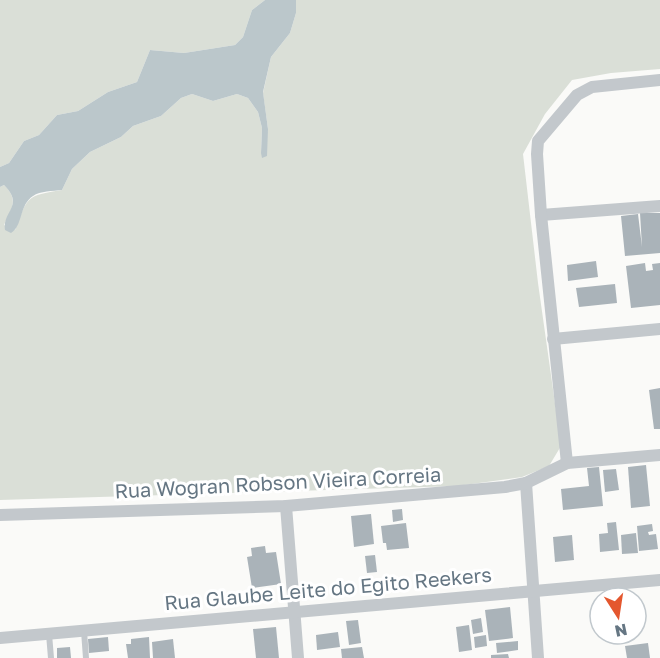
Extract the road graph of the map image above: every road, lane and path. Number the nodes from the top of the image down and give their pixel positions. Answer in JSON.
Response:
{"nodes":[{"id":1,"x":660,"y":80,"type":"edge"},
{"id":2,"x":660,"y":206,"type":"edge"},
{"id":3,"x":542,"y":215,"type":"junction"},
{"id":4,"x":660,"y":329,"type":"edge"},
{"id":5,"x":553,"y":339,"type":"junction"},
{"id":6,"x":660,"y":455,"type":"edge"},
{"id":7,"x":567,"y":463,"type":"junction"},
{"id":8,"x":526,"y":483,"type":"junction"},
{"id":9,"x":286,"y":506,"type":"junction"},
{"id":10,"x":0,"y":515,"type":"edge"},
{"id":11,"x":660,"y":580,"type":"edge"},
{"id":12,"x":533,"y":590,"type":"junction"},
{"id":13,"x":294,"y":612,"type":"junction"},
{"id":14,"x":84,"y":631,"type":"junction"},
{"id":15,"x":49,"y":634,"type":"junction"},
{"id":16,"x":0,"y":638,"type":"edge"},
{"id":17,"x":51,"y":658,"type":"edge"},
{"id":18,"x":86,"y":658,"type":"edge"},
{"id":19,"x":298,"y":658,"type":"edge"},
{"id":20,"x":538,"y":658,"type":"edge"}],
"edges":[{"from":1,"to":3,"type":"street"},
{"from":2,"to":3,"type":"street"},
{"from":3,"to":5,"type":"street"},
{"from":4,"to":5,"type":"street"},
{"from":5,"to":7,"type":"street"},
{"from":6,"to":7,"type":"street","name":"Rua Wogran Robson Vieira Correia"},
{"from":7,"to":8,"type":"street","name":"Rua Wogran Robson Vieira Correia"},
{"from":8,"to":9,"type":"street","name":"Rua Wogran Robson Vieira Correia"},
{"from":8,"to":12,"type":"street"},
{"from":9,"to":10,"type":"street","name":"Rua Wogran Robson Vieira Correia"},
{"from":9,"to":13,"type":"street"},
{"from":11,"to":12,"type":"street","name":"Rua Glaube Leite do Egito Reekers"},
{"from":12,"to":13,"type":"street","name":"Rua Glaube Leite do Egito Reekers"},
{"from":12,"to":20,"type":"street"},
{"from":13,"to":14,"type":"street","name":"Rua Glaube Leite do Egito Reekers"},
{"from":13,"to":19,"type":"street"},
{"from":14,"to":15,"type":"street","name":"Rua Glaube Leite do Egito Reekers"},
{"from":14,"to":18,"type":"lane"},
{"from":15,"to":16,"type":"street","name":"Rua Glaube Leite do Egito Reekers"},
{"from":15,"to":17,"type":"lane"}]}
